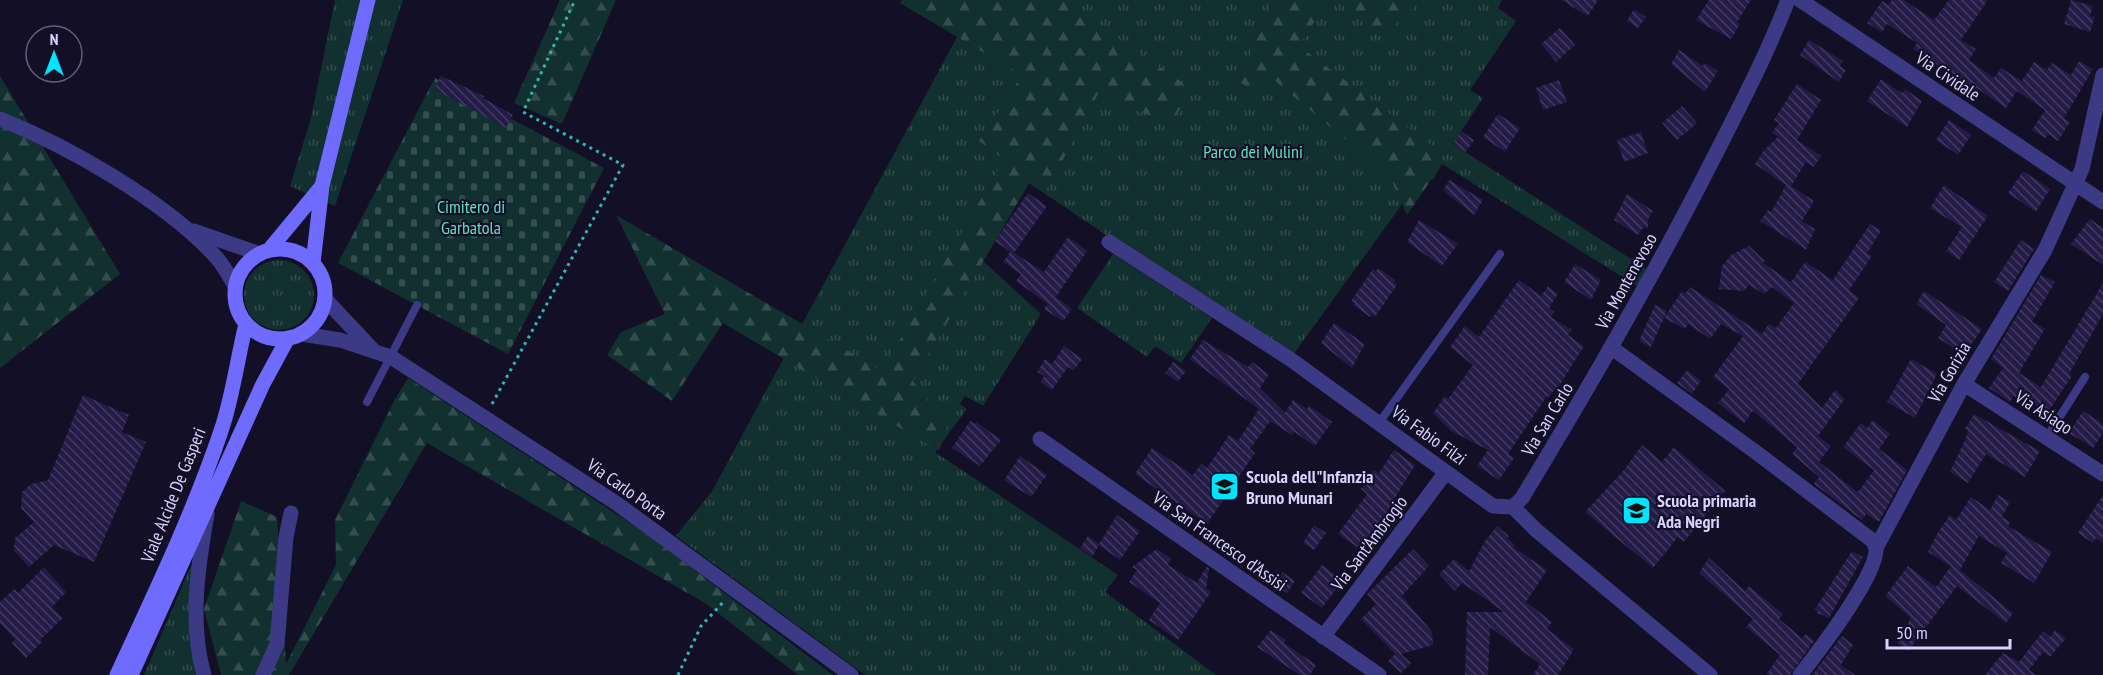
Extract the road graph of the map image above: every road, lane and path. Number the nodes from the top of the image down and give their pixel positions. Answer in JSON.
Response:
{"nodes":[{"id":1,"x":368,"y":0,"type":"edge"},
{"id":2,"x":575,"y":0,"type":"edge"},
{"id":3,"x":1788,"y":0,"type":"edge"},
{"id":4,"x":1800,"y":0,"type":"edge"},
{"id":5,"x":2103,"y":75,"type":"edge"},
{"id":6,"x":0,"y":120,"type":"edge"},
{"id":7,"x":2076,"y":184,"type":"junction"},
{"id":8,"x":322,"y":186,"type":"junction"},
{"id":9,"x":2103,"y":202,"type":"edge"},
{"id":10,"x":183,"y":227,"type":"junction"},
{"id":11,"x":1108,"y":242,"type":"dead end"},
{"id":12,"x":264,"y":252,"type":"junction"},
{"id":13,"x":1500,"y":254,"type":"dead end"},
{"id":14,"x":313,"y":263,"type":"junction"},
{"id":15,"x":235,"y":286,"type":"junction"},
{"id":16,"x":325,"y":299,"type":"junction"},
{"id":17,"x":417,"y":305,"type":"dead end"},
{"id":18,"x":246,"y":324,"type":"junction"},
{"id":19,"x":295,"y":336,"type":"junction"},
{"id":20,"x":1612,"y":348,"type":"junction"},
{"id":21,"x":372,"y":349,"type":"junction"},
{"id":22,"x":391,"y":357,"type":"junction"},
{"id":23,"x":2085,"y":377,"type":"dead end"},
{"id":24,"x":1964,"y":384,"type":"junction"},
{"id":25,"x":367,"y":402,"type":"dead end"},
{"id":26,"x":486,"y":417,"type":"junction"},
{"id":27,"x":1379,"y":423,"type":"junction"},
{"id":28,"x":2047,"y":437,"type":"junction"},
{"id":29,"x":1040,"y":439,"type":"dead end"},
{"id":30,"x":1446,"y":472,"type":"junction"},
{"id":31,"x":2103,"y":474,"type":"edge"},
{"id":32,"x":210,"y":498,"type":"junction"},
{"id":33,"x":1513,"y":507,"type":"junction"},
{"id":34,"x":291,"y":513,"type":"dead end"},
{"id":35,"x":1876,"y":548,"type":"junction"},
{"id":36,"x":734,"y":590,"type":"junction"},
{"id":37,"x":1323,"y":637,"type":"junction"},
{"id":38,"x":117,"y":675,"type":"edge"},
{"id":39,"x":131,"y":675,"type":"edge"},
{"id":40,"x":204,"y":675,"type":"edge"},
{"id":41,"x":263,"y":675,"type":"edge"},
{"id":42,"x":678,"y":675,"type":"edge"},
{"id":43,"x":851,"y":675,"type":"edge"},
{"id":44,"x":1379,"y":675,"type":"edge"},
{"id":45,"x":1710,"y":675,"type":"edge"},
{"id":46,"x":1800,"y":675,"type":"edge"}],
"edges":[{"from":1,"to":8,"type":"street"},
{"from":2,"to":26,"type":"path"},
{"from":3,"to":20,"type":"street","name":"Via Montenevoso"},
{"from":4,"to":7,"type":"street","name":"Via Cividale"},
{"from":5,"to":7,"type":"street","name":"Via Gorizia"},
{"from":6,"to":10,"type":"street"},
{"from":7,"to":9,"type":"street","name":"Via Cividale"},
{"from":7,"to":24,"type":"street","name":"Via Gorizia"},
{"from":8,"to":12,"type":"street"},
{"from":8,"to":14,"type":"street"},
{"from":10,"to":12,"type":"street"},
{"from":10,"to":15,"type":"street"},
{"from":11,"to":27,"type":"street","name":"Via Fabio Filzi"},
{"from":12,"to":14,"type":"street"},
{"from":12,"to":15,"type":"street"},
{"from":13,"to":27,"type":"lane"},
{"from":14,"to":16,"type":"street"},
{"from":15,"to":18,"type":"street"},
{"from":16,"to":19,"type":"street"},
{"from":16,"to":21,"type":"street"},
{"from":17,"to":22,"type":"lane"},
{"from":18,"to":19,"type":"street"},
{"from":18,"to":38,"type":"street","name":"Viale Alcide De Gasperi"},
{"from":19,"to":21,"type":"street"},
{"from":19,"to":32,"type":"street","name":"Viale Alcide De Gasperi"},
{"from":20,"to":33,"type":"street","name":"Via San Carlo"},
{"from":20,"to":35,"type":"street","name":"Via Montenevoso"},
{"from":21,"to":22,"type":"street","name":"Via Carlo Porta"},
{"from":22,"to":25,"type":"lane"},
{"from":22,"to":26,"type":"street","name":"Via Carlo Porta"},
{"from":23,"to":28,"type":"lane"},
{"from":24,"to":28,"type":"street","name":"Via Asiago"},
{"from":24,"to":35,"type":"street","name":"Via Gorizia"},
{"from":26,"to":36,"type":"street","name":"Via Carlo Porta"},
{"from":27,"to":30,"type":"street","name":"Via Fabio Filzi"},
{"from":28,"to":31,"type":"street","name":"Via Asiago"},
{"from":29,"to":37,"type":"street","name":"Via San Francesco d'Assisi"},
{"from":30,"to":33,"type":"street","name":"Via Fabio Filzi"},
{"from":30,"to":37,"type":"street","name":"Via Sant'Ambrogio"},
{"from":32,"to":39,"type":"street","name":"Viale Alcide De Gasperi"},
{"from":32,"to":40,"type":"street"},
{"from":33,"to":45,"type":"street"},
{"from":34,"to":41,"type":"street"},
{"from":35,"to":46,"type":"street","name":"Via Gorizia"},
{"from":36,"to":42,"type":"path"},
{"from":36,"to":43,"type":"street","name":"Via Carlo Porta"},
{"from":37,"to":44,"type":"street","name":"Via San Francesco d'Assisi"}]}
